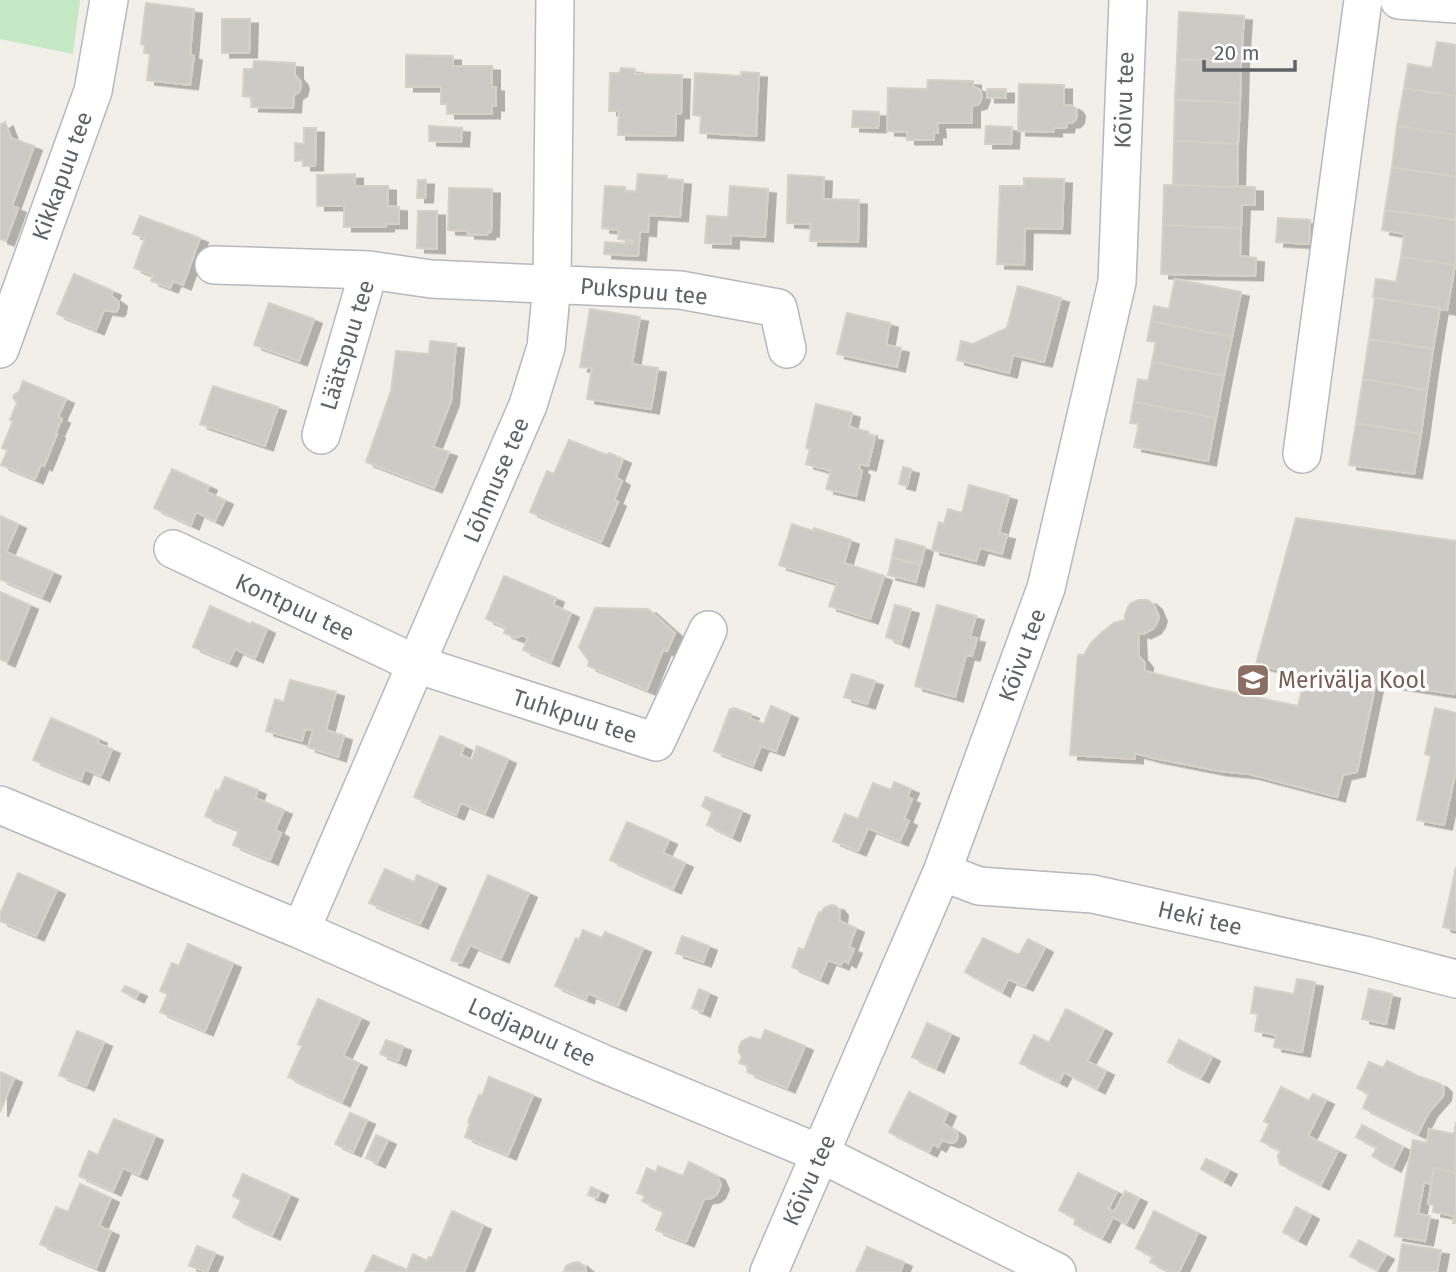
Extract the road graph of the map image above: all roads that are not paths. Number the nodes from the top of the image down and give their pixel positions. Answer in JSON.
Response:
{"nodes":[{"id":1,"x":109,"y":0,"type":"edge"},
{"id":2,"x":555,"y":0,"type":"edge"},
{"id":3,"x":1128,"y":0,"type":"edge"},
{"id":4,"x":1363,"y":0,"type":"edge"},
{"id":5,"x":1399,"y":0,"type":"edge"},
{"id":6,"x":1456,"y":4,"type":"edge"},
{"id":7,"x":214,"y":265,"type":"dead end"},
{"id":8,"x":369,"y":270,"type":"junction"},
{"id":9,"x":552,"y":285,"type":"junction"},
{"id":10,"x":0,"y":349,"type":"edge"},
{"id":11,"x":787,"y":349,"type":"dead end"},
{"id":12,"x":321,"y":435,"type":"dead end"},
{"id":13,"x":1302,"y":454,"type":"dead end"},
{"id":14,"x":173,"y":549,"type":"dead end"},
{"id":15,"x":708,"y":630,"type":"dead end"},
{"id":16,"x":416,"y":664,"type":"junction"},
{"id":17,"x":0,"y":805,"type":"edge"},
{"id":18,"x":942,"y":872,"type":"junction"},
{"id":19,"x":300,"y":930,"type":"junction"},
{"id":20,"x":1456,"y":979,"type":"edge"},
{"id":21,"x":821,"y":1154,"type":"junction"},
{"id":22,"x":769,"y":1272,"type":"edge"},
{"id":23,"x":1057,"y":1272,"type":"edge"}],
"edges":[{"from":1,"to":10,"type":"street","name":"Kikkapuu tee"},
{"from":2,"to":9,"type":"street","name":"Lõhmuse tee"},
{"from":3,"to":18,"type":"street","name":"Kõivu tee"},
{"from":4,"to":13,"type":"street"},
{"from":5,"to":6,"type":"street"},
{"from":7,"to":8,"type":"street"},
{"from":8,"to":9,"type":"street","name":"Läätspuu tee"},
{"from":8,"to":12,"type":"street","name":"Läätspuu tee"},
{"from":9,"to":11,"type":"street","name":"Pukspuu tee"},
{"from":9,"to":16,"type":"street","name":"Lõhmuse tee"},
{"from":14,"to":16,"type":"street","name":"Kontpuu tee"},
{"from":15,"to":16,"type":"street","name":"Tuhkpuu tee"},
{"from":16,"to":19,"type":"street","name":"Lõhmuse tee"},
{"from":17,"to":19,"type":"street","name":"Lodjapuu tee"},
{"from":18,"to":20,"type":"street","name":"Heki tee"},
{"from":18,"to":21,"type":"street","name":"Kõivu tee"},
{"from":19,"to":21,"type":"street","name":"Lodjapuu tee"},
{"from":21,"to":22,"type":"street","name":"Kõivu tee"},
{"from":21,"to":23,"type":"street","name":"Lodjapuu tee"}]}
